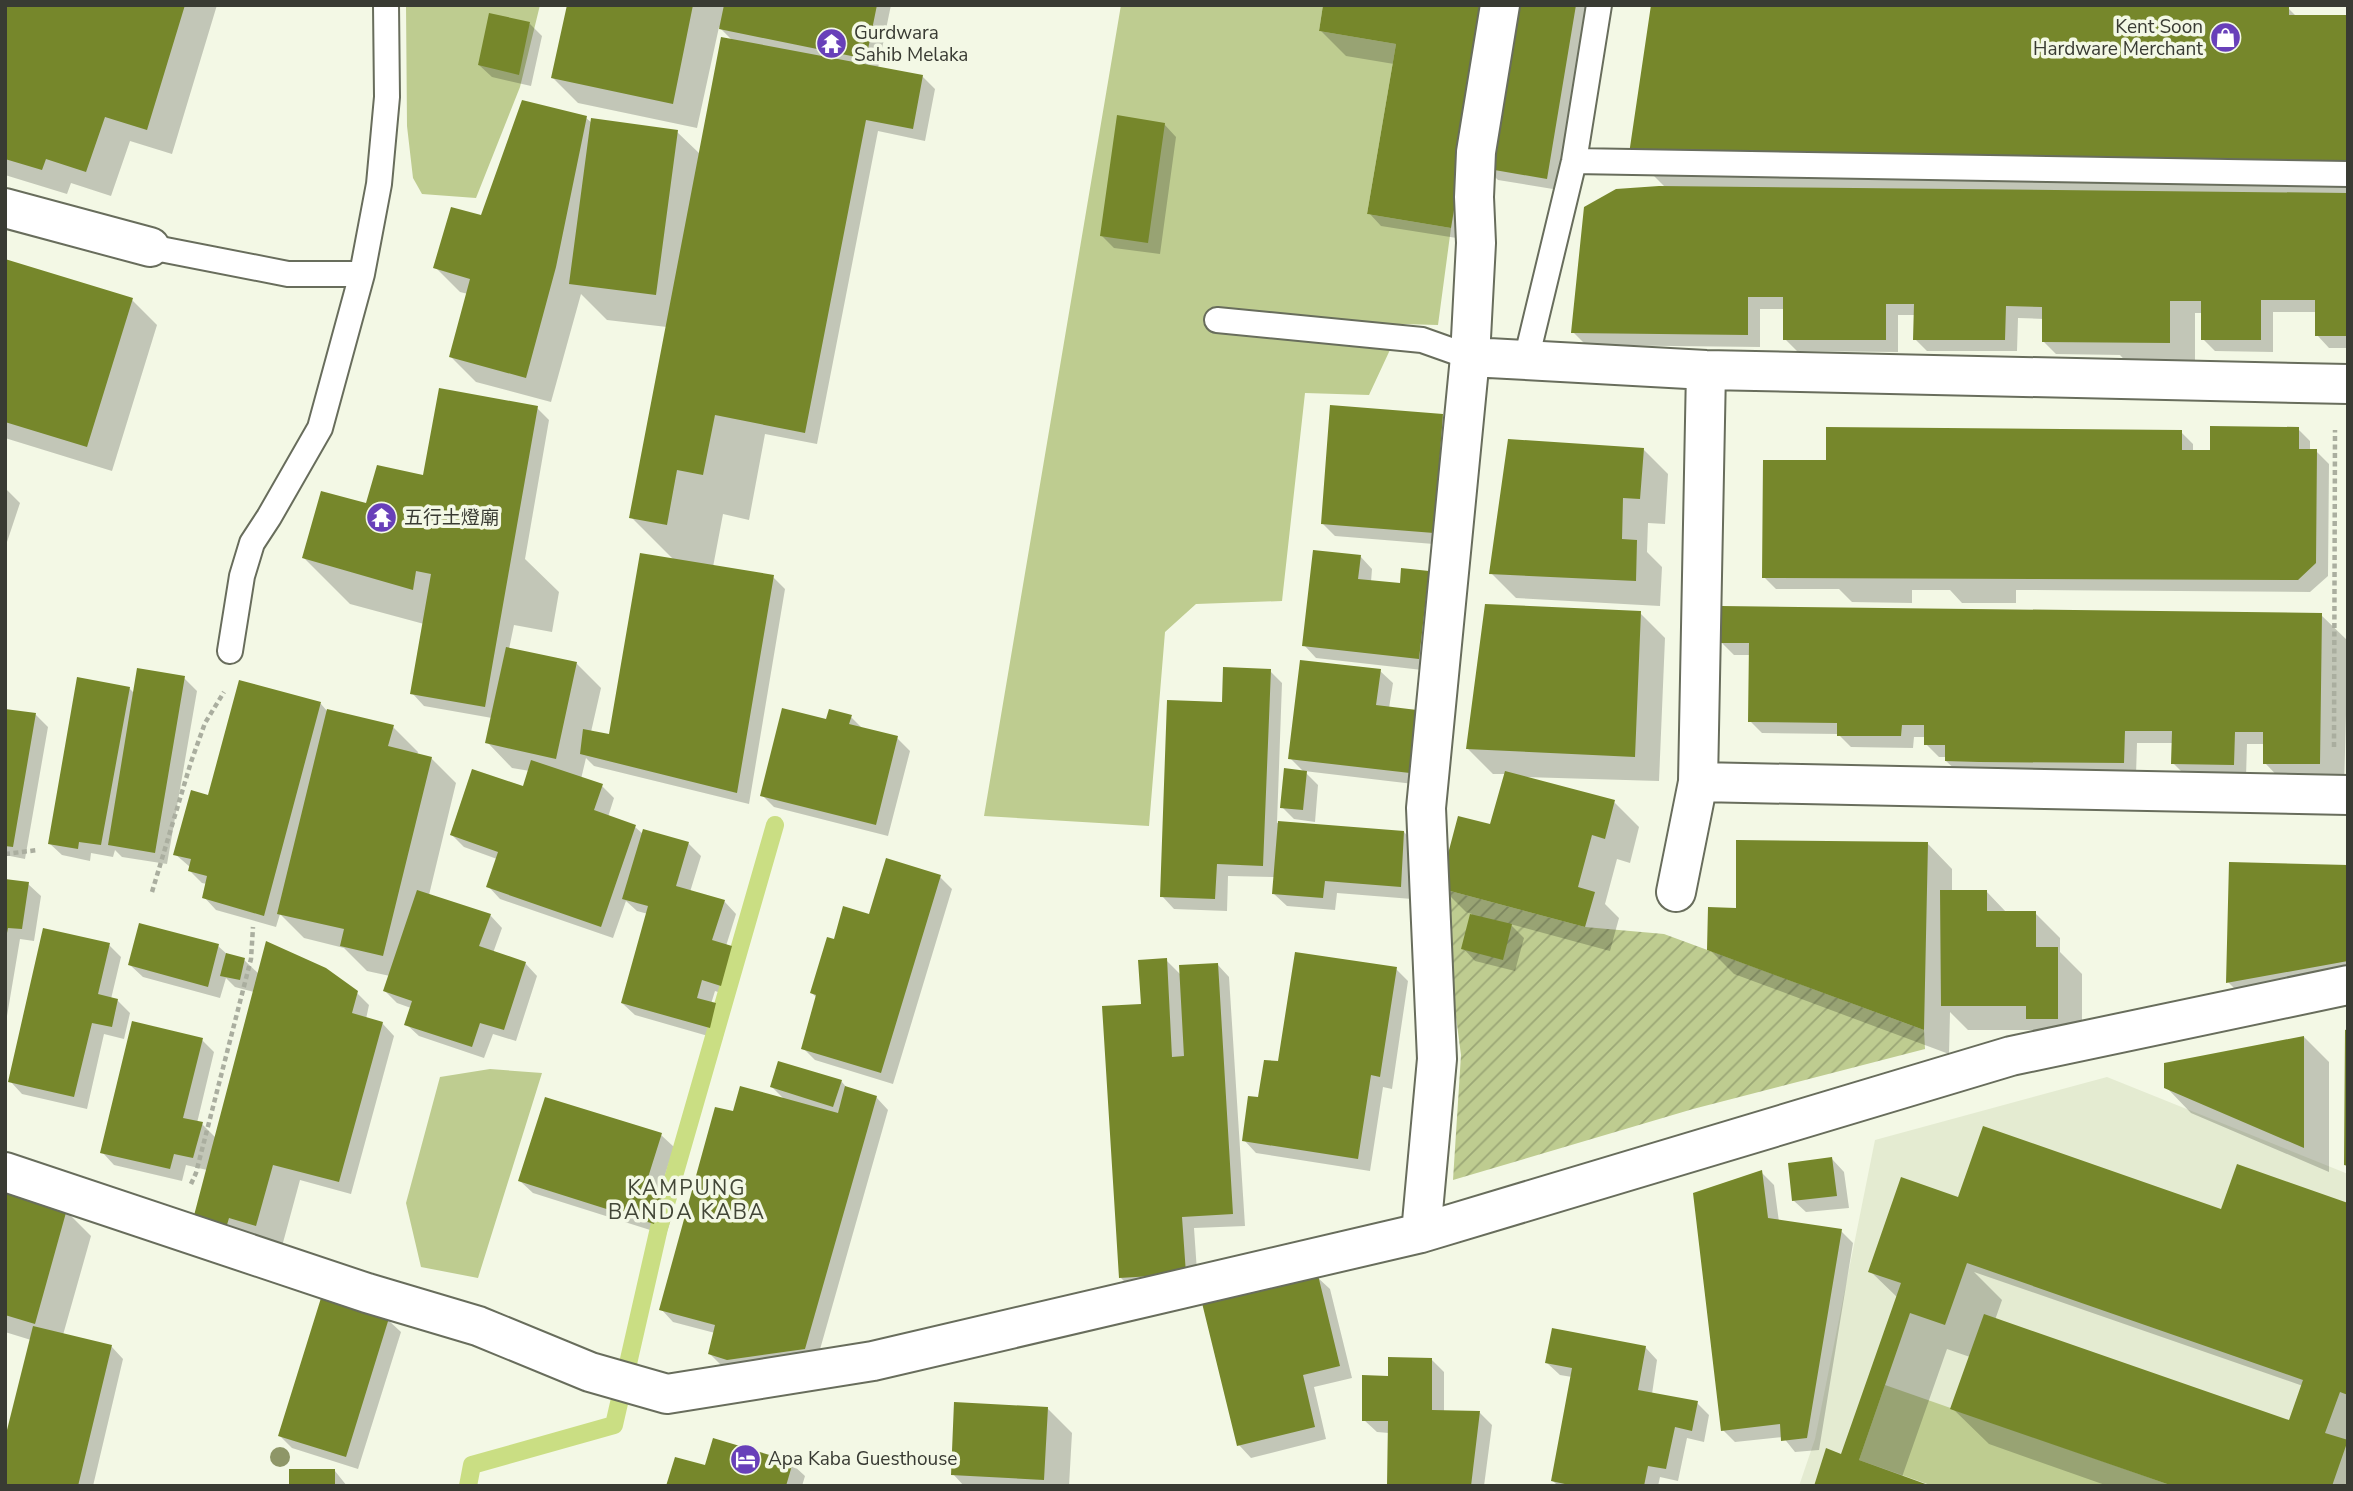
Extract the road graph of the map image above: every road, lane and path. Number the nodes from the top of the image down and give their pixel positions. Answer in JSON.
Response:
{"nodes":[{"id":1,"x":386,"y":5,"type":"edge"},
{"id":2,"x":1500,"y":5,"type":"edge"},
{"id":3,"x":1599,"y":5,"type":"edge"},
{"id":4,"x":1574,"y":161,"type":"junction"},
{"id":5,"x":2348,"y":174,"type":"edge"},
{"id":6,"x":5,"y":208,"type":"edge"},
{"id":7,"x":150,"y":247,"type":"joint"},
{"id":8,"x":362,"y":274,"type":"junction"},
{"id":9,"x":1217,"y":320,"type":"dead end"},
{"id":10,"x":1470,"y":357,"type":"junction"},
{"id":11,"x":1526,"y":360,"type":"junction"},
{"id":12,"x":1706,"y":370,"type":"junction"},
{"id":13,"x":2341,"y":384,"type":"edge"},
{"id":14,"x":230,"y":651,"type":"joint"},
{"id":15,"x":1698,"y":782,"type":"junction"},
{"id":16,"x":2341,"y":795,"type":"edge"},
{"id":17,"x":38,"y":850,"type":"dead end"},
{"id":18,"x":5,"y":854,"type":"edge"},
{"id":19,"x":152,"y":892,"type":"dead end"},
{"id":20,"x":1676,"y":892,"type":"dead end"},
{"id":21,"x":253,"y":927,"type":"dead end"},
{"id":22,"x":2348,"y":985,"type":"edge"},
{"id":23,"x":5,"y":1172,"type":"edge"},
{"id":24,"x":169,"y":1227,"type":"junction"},
{"id":25,"x":1421,"y":1233,"type":"junction"}],
"edges":[{"from":1,"to":8,"type":"lane"},
{"from":2,"to":10,"type":"street"},
{"from":3,"to":4,"type":"lane"},
{"from":4,"to":5,"type":"lane"},
{"from":4,"to":11,"type":"lane"},
{"from":6,"to":7,"type":"street"},
{"from":7,"to":8,"type":"lane"},
{"from":8,"to":14,"type":"lane"},
{"from":9,"to":10,"type":"lane"},
{"from":10,"to":11,"type":"street"},
{"from":10,"to":25,"type":"street"},
{"from":11,"to":12,"type":"street"},
{"from":12,"to":13,"type":"street"},
{"from":12,"to":15,"type":"street"},
{"from":13,"to":16,"type":"path"},
{"from":14,"to":19,"type":"path"},
{"from":15,"to":16,"type":"street"},
{"from":15,"to":20,"type":"street"},
{"from":17,"to":18,"type":"path"},
{"from":21,"to":24,"type":"path"},
{"from":22,"to":25,"type":"street"},
{"from":23,"to":24,"type":"street"},
{"from":24,"to":25,"type":"street"}]}
